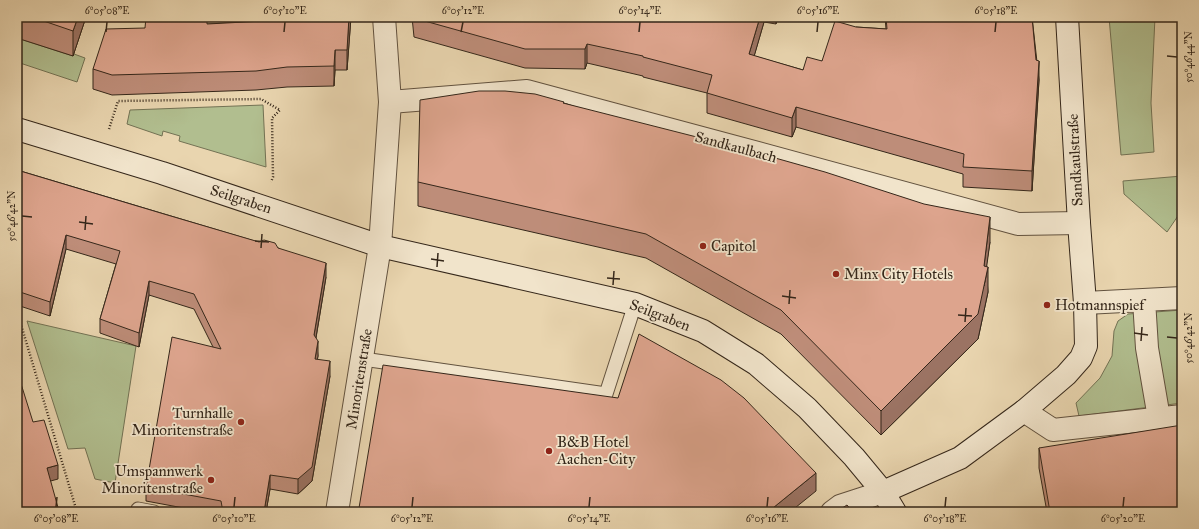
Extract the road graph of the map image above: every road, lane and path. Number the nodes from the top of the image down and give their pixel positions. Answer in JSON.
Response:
{"nodes":[{"id":1,"x":384,"y":17,"type":"edge"},
{"id":2,"x":1067,"y":17,"type":"edge"},
{"id":3,"x":390,"y":102,"type":"junction"},
{"id":4,"x":17,"y":129,"type":"edge"},
{"id":5,"x":101,"y":154,"type":"junction"},
{"id":6,"x":262,"y":206,"type":"junction"},
{"id":7,"x":1079,"y":223,"type":"junction"},
{"id":8,"x":380,"y":246,"type":"junction"},
{"id":9,"x":1182,"y":298,"type":"edge"},
{"id":10,"x":1144,"y":300,"type":"junction"},
{"id":11,"x":1085,"y":303,"type":"junction"},
{"id":12,"x":635,"y":304,"type":"junction"},
{"id":13,"x":17,"y":318,"type":"edge"},
{"id":14,"x":362,"y":359,"type":"junction"},
{"id":15,"x":1024,"y":411,"type":"junction"},
{"id":16,"x":1182,"y":416,"type":"edge"},
{"id":17,"x":1159,"y":418,"type":"junction"},
{"id":18,"x":883,"y":492,"type":"junction"},
{"id":19,"x":138,"y":509,"type":"dead end"},
{"id":20,"x":77,"y":512,"type":"edge"},
{"id":21,"x":154,"y":512,"type":"edge"},
{"id":22,"x":337,"y":512,"type":"edge"},
{"id":23,"x":832,"y":512,"type":"edge"},
{"id":24,"x":895,"y":512,"type":"edge"}],
"edges":[{"from":1,"to":3,"type":"street"},
{"from":2,"to":7,"type":"street","name":"Sandkaulstraße"},
{"from":3,"to":7,"type":"street","name":"Sandkaulbach"},
{"from":3,"to":8,"type":"street"},
{"from":4,"to":5,"type":"street","name":"Seilgraben"},
{"from":5,"to":6,"type":"street","name":"Seilgraben"},
{"from":5,"to":6,"type":"path"},
{"from":6,"to":8,"type":"street","name":"Seilgraben"},
{"from":7,"to":11,"type":"street","name":"Sandkaulstraße"},
{"from":8,"to":12,"type":"street","name":"Seilgraben"},
{"from":8,"to":14,"type":"street","name":"Minoritenstraße"},
{"from":9,"to":10,"type":"street"},
{"from":10,"to":11,"type":"street"},
{"from":10,"to":17,"type":"street"},
{"from":11,"to":15,"type":"street","name":"Sandkaulstraße"},
{"from":12,"to":14,"type":"lane"},
{"from":12,"to":18,"type":"street","name":"Seilgraben"},
{"from":13,"to":20,"type":"path"},
{"from":14,"to":22,"type":"street","name":"Minoritenstraße"},
{"from":15,"to":17,"type":"street"},
{"from":15,"to":18,"type":"street","name":"Sandkaulstraße"},
{"from":16,"to":17,"type":"street"},
{"from":18,"to":23,"type":"street","name":"Sandkaulstraße"},
{"from":18,"to":24,"type":"street","name":"Seilgraben"},
{"from":19,"to":21,"type":"lane"}]}
